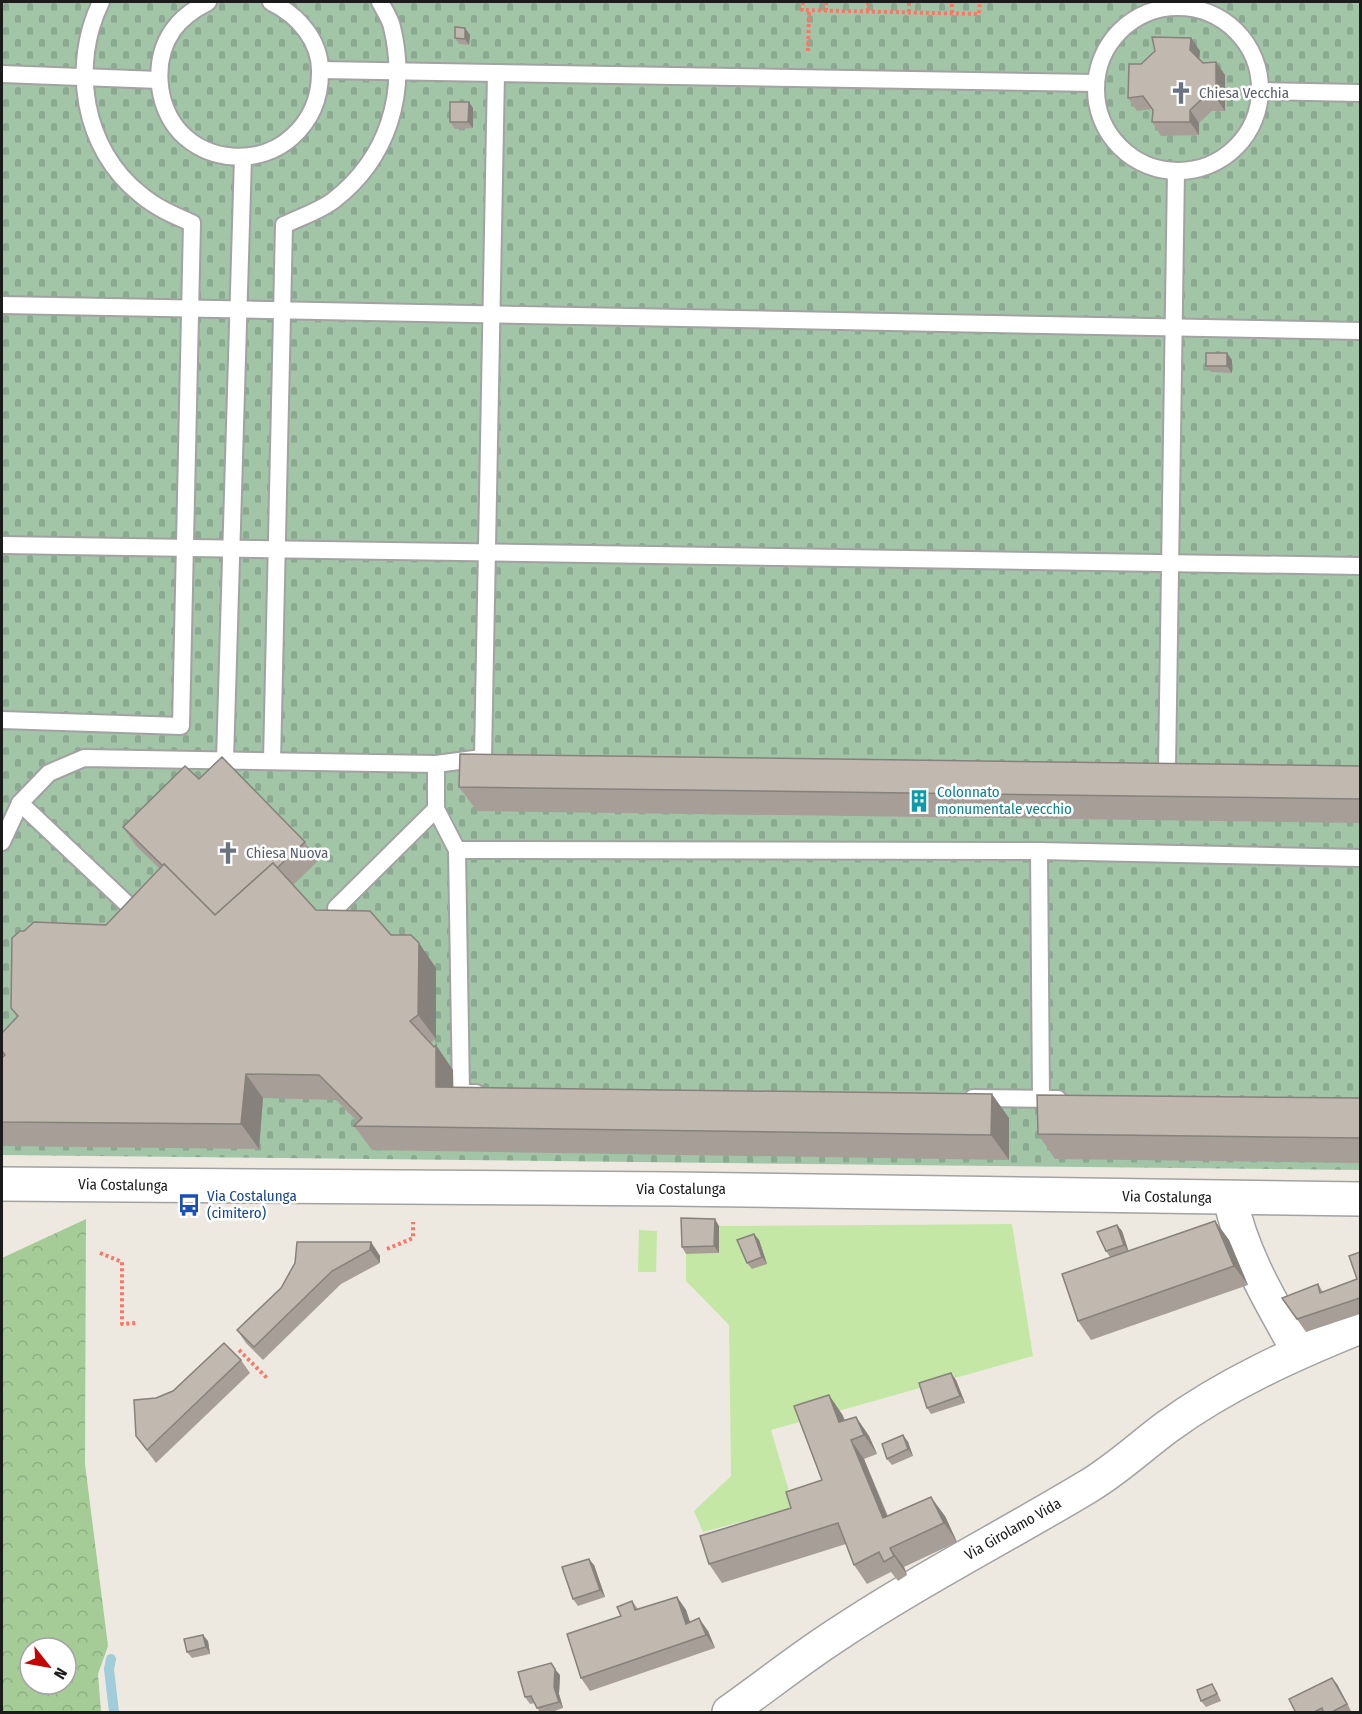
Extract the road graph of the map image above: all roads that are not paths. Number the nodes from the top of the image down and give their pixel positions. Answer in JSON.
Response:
{"nodes":[{"id":1,"x":101,"y":2,"type":"edge"},
{"id":2,"x":208,"y":2,"type":"edge"},
{"id":3,"x":271,"y":2,"type":"edge"},
{"id":4,"x":380,"y":2,"type":"edge"},
{"id":5,"x":1173,"y":4,"type":"edge"},
{"id":6,"x":321,"y":70,"type":"junction"},
{"id":7,"x":399,"y":71,"type":"junction"},
{"id":8,"x":495,"y":73,"type":"junction"},
{"id":9,"x":2,"y":74,"type":"edge"},
{"id":10,"x":84,"y":78,"type":"junction"},
{"id":11,"x":159,"y":80,"type":"junction"},
{"id":12,"x":1096,"y":83,"type":"junction"},
{"id":13,"x":1261,"y":91,"type":"junction"},
{"id":14,"x":1360,"y":93,"type":"edge"},
{"id":15,"x":243,"y":158,"type":"junction"},
{"id":16,"x":1176,"y":171,"type":"junction"},
{"id":17,"x":2,"y":305,"type":"edge"},
{"id":18,"x":190,"y":309,"type":"junction"},
{"id":19,"x":238,"y":310,"type":"junction"},
{"id":20,"x":282,"y":311,"type":"junction"},
{"id":21,"x":492,"y":315,"type":"junction"},
{"id":22,"x":1174,"y":328,"type":"junction"},
{"id":23,"x":1360,"y":331,"type":"edge"},
{"id":24,"x":2,"y":545,"type":"edge"},
{"id":25,"x":185,"y":548,"type":"junction"},
{"id":26,"x":231,"y":548,"type":"junction"},
{"id":27,"x":277,"y":549,"type":"junction"},
{"id":28,"x":487,"y":552,"type":"junction"},
{"id":29,"x":1170,"y":563,"type":"junction"},
{"id":30,"x":1360,"y":566,"type":"edge"},
{"id":31,"x":2,"y":720,"type":"edge"},
{"id":32,"x":225,"y":760,"type":"junction"},
{"id":33,"x":272,"y":761,"type":"junction"},
{"id":34,"x":436,"y":764,"type":"junction"},
{"id":35,"x":1167,"y":769,"type":"edge"},
{"id":36,"x":20,"y":803,"type":"junction"},
{"id":37,"x":436,"y":809,"type":"junction"},
{"id":38,"x":2,"y":839,"type":"edge"},
{"id":39,"x":457,"y":850,"type":"junction"},
{"id":40,"x":1039,"y":851,"type":"junction"},
{"id":41,"x":1360,"y":858,"type":"edge"},
{"id":42,"x":126,"y":903,"type":"edge"},
{"id":43,"x":336,"y":908,"type":"edge"},
{"id":44,"x":496,"y":1094,"type":"edge"},
{"id":45,"x":958,"y":1098,"type":"edge"},
{"id":46,"x":1041,"y":1099,"type":"junction"},
{"id":47,"x":1077,"y":1100,"type":"edge"},
{"id":48,"x":2,"y":1184,"type":"edge"},
{"id":49,"x":1230,"y":1198,"type":"junction"},
{"id":50,"x":1360,"y":1199,"type":"edge"},
{"id":51,"x":1360,"y":1327,"type":"edge"},
{"id":52,"x":1299,"y":1352,"type":"junction"},
{"id":53,"x":729,"y":1713,"type":"edge"}],
"edges":[{"from":1,"to":10,"type":"lane"},
{"from":2,"to":11,"type":"lane"},
{"from":3,"to":6,"type":"lane"},
{"from":4,"to":7,"type":"lane"},
{"from":5,"to":12,"type":"lane"},
{"from":5,"to":13,"type":"lane"},
{"from":6,"to":7,"type":"lane"},
{"from":6,"to":15,"type":"lane"},
{"from":7,"to":8,"type":"lane"},
{"from":7,"to":20,"type":"lane"},
{"from":8,"to":12,"type":"lane"},
{"from":8,"to":21,"type":"lane"},
{"from":9,"to":10,"type":"lane"},
{"from":10,"to":11,"type":"lane"},
{"from":10,"to":18,"type":"lane"},
{"from":11,"to":15,"type":"lane"},
{"from":12,"to":16,"type":"lane"},
{"from":13,"to":14,"type":"lane"},
{"from":13,"to":16,"type":"lane"},
{"from":15,"to":19,"type":"lane"},
{"from":16,"to":22,"type":"lane"},
{"from":17,"to":18,"type":"lane"},
{"from":18,"to":19,"type":"lane"},
{"from":18,"to":25,"type":"lane"},
{"from":19,"to":20,"type":"lane"},
{"from":19,"to":26,"type":"lane"},
{"from":20,"to":21,"type":"lane"},
{"from":20,"to":27,"type":"lane"},
{"from":21,"to":22,"type":"lane"},
{"from":21,"to":28,"type":"lane"},
{"from":22,"to":23,"type":"lane"},
{"from":22,"to":29,"type":"lane"},
{"from":24,"to":25,"type":"lane"},
{"from":25,"to":26,"type":"lane"},
{"from":25,"to":31,"type":"lane"},
{"from":26,"to":27,"type":"lane"},
{"from":26,"to":32,"type":"lane"},
{"from":27,"to":28,"type":"lane"},
{"from":27,"to":33,"type":"lane"},
{"from":28,"to":29,"type":"lane"},
{"from":28,"to":34,"type":"lane"},
{"from":29,"to":30,"type":"lane"},
{"from":29,"to":35,"type":"lane"},
{"from":32,"to":33,"type":"lane"},
{"from":32,"to":36,"type":"lane"},
{"from":33,"to":34,"type":"lane"},
{"from":34,"to":37,"type":"lane"},
{"from":36,"to":38,"type":"lane"},
{"from":36,"to":42,"type":"lane"},
{"from":37,"to":39,"type":"lane"},
{"from":37,"to":43,"type":"lane"},
{"from":39,"to":40,"type":"lane"},
{"from":39,"to":44,"type":"lane"},
{"from":40,"to":41,"type":"lane"},
{"from":40,"to":46,"type":"lane"},
{"from":45,"to":46,"type":"lane"},
{"from":46,"to":47,"type":"lane"},
{"from":48,"to":49,"type":"street","name":"Via Costalunga"},
{"from":49,"to":50,"type":"street","name":"Via Costalunga"},
{"from":49,"to":52,"type":"street"},
{"from":51,"to":52,"type":"street","name":"Via Girolamo Vida"},
{"from":52,"to":53,"type":"street","name":"Via Girolamo Vida"}]}
